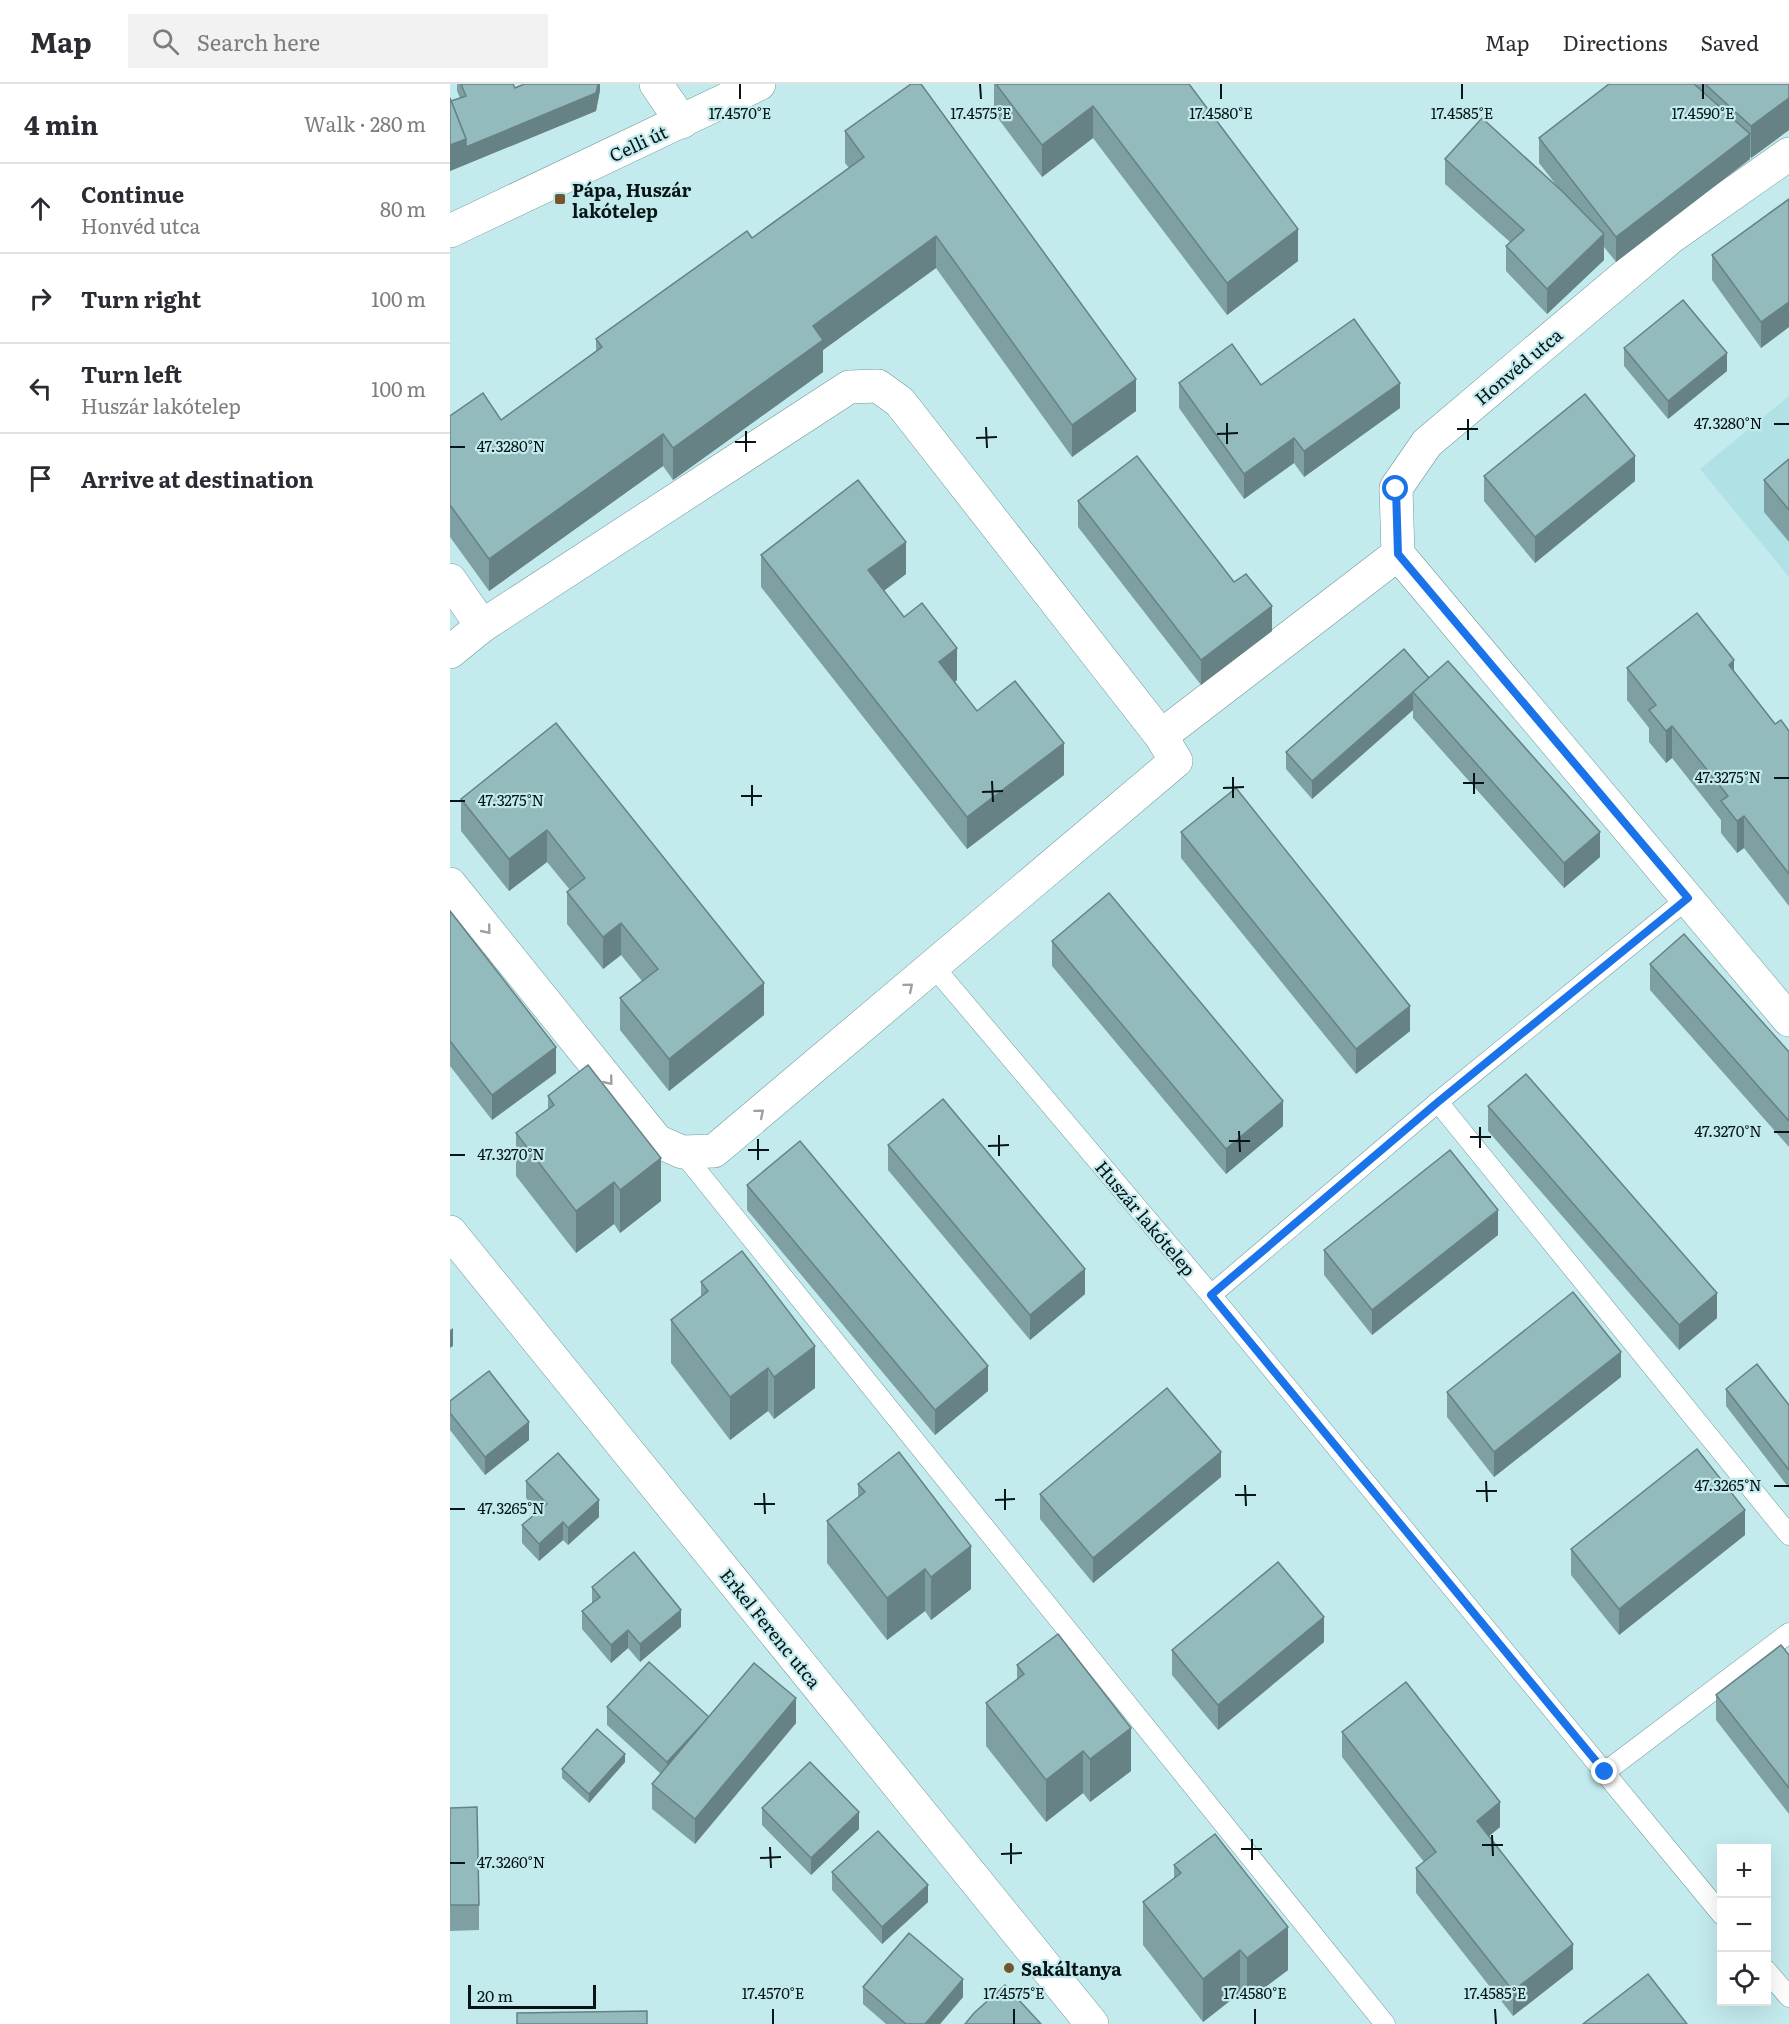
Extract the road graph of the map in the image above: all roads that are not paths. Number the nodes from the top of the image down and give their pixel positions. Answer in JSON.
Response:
{"nodes":[{"id":1,"x":656,"y":84,"type":"edge"},
{"id":2,"x":759,"y":84,"type":"edge"},
{"id":3,"x":682,"y":122,"type":"junction"},
{"id":4,"x":1789,"y":154,"type":"edge"},
{"id":5,"x":450,"y":231,"type":"edge"},
{"id":6,"x":1398,"y":554,"type":"junction"},
{"id":7,"x":450,"y":580,"type":"edge"},
{"id":8,"x":482,"y":626,"type":"junction"},
{"id":9,"x":450,"y":652,"type":"edge"},
{"id":10,"x":1161,"y":736,"type":"junction"},
{"id":11,"x":450,"y":884,"type":"edge"},
{"id":12,"x":1688,"y":898,"type":"junction"},
{"id":13,"x":934,"y":967,"type":"junction"},
{"id":14,"x":1789,"y":1020,"type":"edge"},
{"id":15,"x":1438,"y":1102,"type":"junction"},
{"id":16,"x":682,"y":1152,"type":"junction"},
{"id":17,"x":450,"y":1232,"type":"edge"},
{"id":18,"x":1211,"y":1295,"type":"junction"},
{"id":19,"x":1789,"y":1535,"type":"edge"},
{"id":20,"x":1789,"y":1633,"type":"edge"},
{"id":21,"x":1605,"y":1772,"type":"junction"},
{"id":22,"x":1717,"y":1909,"type":"edge"},
{"id":23,"x":1771,"y":1975,"type":"edge"},
{"id":24,"x":1789,"y":1997,"type":"edge"},
{"id":25,"x":1092,"y":2024,"type":"edge"},
{"id":26,"x":1385,"y":2024,"type":"edge"}],
"edges":[{"from":1,"to":3,"type":"street"},
{"from":2,"to":3,"type":"street","name":"Celli út"},
{"from":3,"to":5,"type":"street","name":"Celli út"},
{"from":4,"to":6,"type":"street","name":"Honvéd utca"},
{"from":6,"to":10,"type":"street"},
{"from":6,"to":12,"type":"street"},
{"from":7,"to":8,"type":"street"},
{"from":8,"to":9,"type":"street"},
{"from":8,"to":10,"type":"street"},
{"from":10,"to":13,"type":"street"},
{"from":11,"to":16,"type":"street","one_way":true},
{"from":12,"to":14,"type":"street"},
{"from":12,"to":15,"type":"lane"},
{"from":16,"to":13,"type":"street","one_way":true},
{"from":13,"to":18,"type":"lane","name":"Huszár lakótelep"},
{"from":15,"to":18,"type":"lane"},
{"from":15,"to":19,"type":"lane"},
{"from":16,"to":26,"type":"lane"},
{"from":17,"to":25,"type":"street","name":"Erkel Ferenc utca"},
{"from":18,"to":21,"type":"lane","name":"Huszár lakótelep"},
{"from":20,"to":21,"type":"lane"},
{"from":21,"to":22,"type":"lane","name":"Huszár lakótelep"},
{"from":23,"to":24,"type":"lane"}]}
